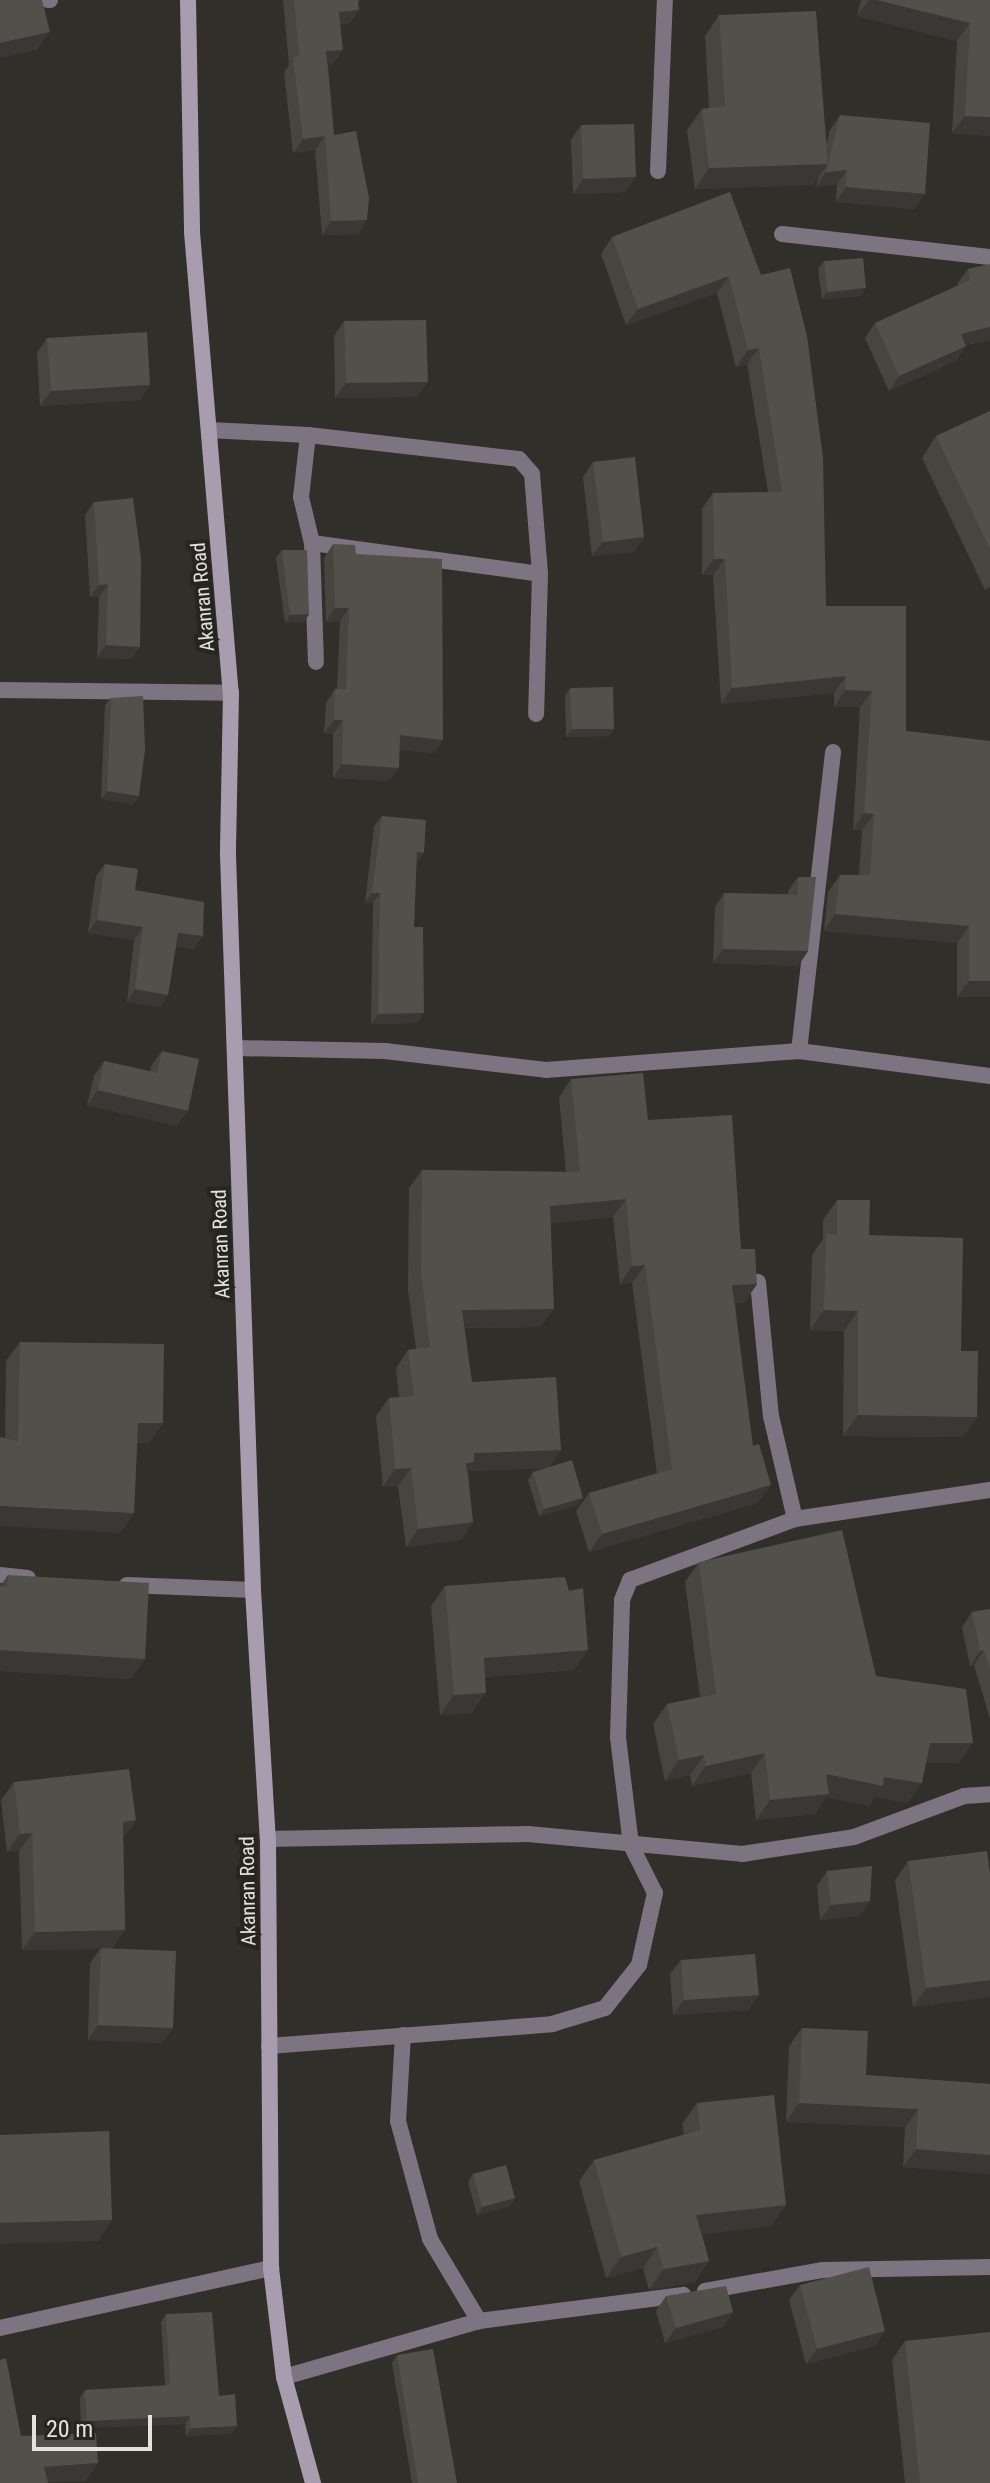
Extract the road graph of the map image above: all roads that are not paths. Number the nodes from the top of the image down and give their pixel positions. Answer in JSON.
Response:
{"nodes":[{"id":1,"x":188,"y":0,"type":"edge"},
{"id":2,"x":665,"y":0,"type":"edge"},
{"id":3,"x":658,"y":171,"type":"dead end"},
{"id":4,"x":782,"y":234,"type":"dead end"},
{"id":5,"x":990,"y":257,"type":"edge"},
{"id":6,"x":209,"y":430,"type":"junction"},
{"id":7,"x":308,"y":435,"type":"junction"},
{"id":8,"x":312,"y":543,"type":"junction"},
{"id":9,"x":540,"y":574,"type":"junction"},
{"id":10,"x":316,"y":662,"type":"dead end"},
{"id":11,"x":0,"y":690,"type":"edge"},
{"id":12,"x":231,"y":693,"type":"junction"},
{"id":13,"x":536,"y":714,"type":"dead end"},
{"id":14,"x":833,"y":752,"type":"dead end"},
{"id":15,"x":235,"y":1048,"type":"junction"},
{"id":16,"x":799,"y":1051,"type":"junction"},
{"id":17,"x":990,"y":1076,"type":"edge"},
{"id":18,"x":758,"y":1282,"type":"edge"},
{"id":19,"x":990,"y":1490,"type":"edge"},
{"id":20,"x":795,"y":1519,"type":"junction"},
{"id":21,"x":0,"y":1575,"type":"edge"},
{"id":22,"x":42,"y":1579,"type":"edge"},
{"id":23,"x":115,"y":1584,"type":"edge"},
{"id":24,"x":253,"y":1590,"type":"junction"},
{"id":25,"x":990,"y":1794,"type":"edge"},
{"id":26,"x":268,"y":1839,"type":"junction"},
{"id":27,"x":631,"y":1845,"type":"junction"},
{"id":28,"x":403,"y":2035,"type":"junction"},
{"id":29,"x":269,"y":2046,"type":"junction"},
{"id":30,"x":990,"y":2267,"type":"edge"},
{"id":31,"x":271,"y":2268,"type":"junction"},
{"id":32,"x":479,"y":2321,"type":"junction"},
{"id":33,"x":0,"y":2328,"type":"edge"},
{"id":34,"x":284,"y":2377,"type":"junction"},
{"id":35,"x":313,"y":2483,"type":"edge"}],
"edges":[{"from":1,"to":6,"type":"main road","name":"Akanran Road"},
{"from":2,"to":3,"type":"street"},
{"from":4,"to":5,"type":"street"},
{"from":6,"to":7,"type":"street"},
{"from":6,"to":12,"type":"main road","name":"Akanran Road"},
{"from":7,"to":8,"type":"street"},
{"from":7,"to":9,"type":"street"},
{"from":8,"to":9,"type":"street"},
{"from":8,"to":10,"type":"street"},
{"from":9,"to":13,"type":"street"},
{"from":11,"to":12,"type":"street"},
{"from":12,"to":15,"type":"main road","name":"Akanran Road"},
{"from":14,"to":16,"type":"street"},
{"from":15,"to":16,"type":"street"},
{"from":15,"to":24,"type":"main road","name":"Akanran Road"},
{"from":16,"to":17,"type":"street"},
{"from":18,"to":20,"type":"street"},
{"from":19,"to":20,"type":"street"},
{"from":20,"to":27,"type":"street"},
{"from":21,"to":22,"type":"street"},
{"from":23,"to":24,"type":"street"},
{"from":24,"to":26,"type":"main road","name":"Akanran Road"},
{"from":25,"to":27,"type":"street"},
{"from":26,"to":27,"type":"street"},
{"from":26,"to":29,"type":"main road","name":"Akanran Road"},
{"from":27,"to":28,"type":"street"},
{"from":28,"to":29,"type":"street"},
{"from":28,"to":32,"type":"street"},
{"from":29,"to":31,"type":"main road","name":"Akanran Road"},
{"from":30,"to":32,"type":"street"},
{"from":31,"to":33,"type":"street"},
{"from":31,"to":34,"type":"main road","name":"Akanran Road"},
{"from":32,"to":34,"type":"street"},
{"from":34,"to":35,"type":"main road","name":"Akanran Road"}]}
